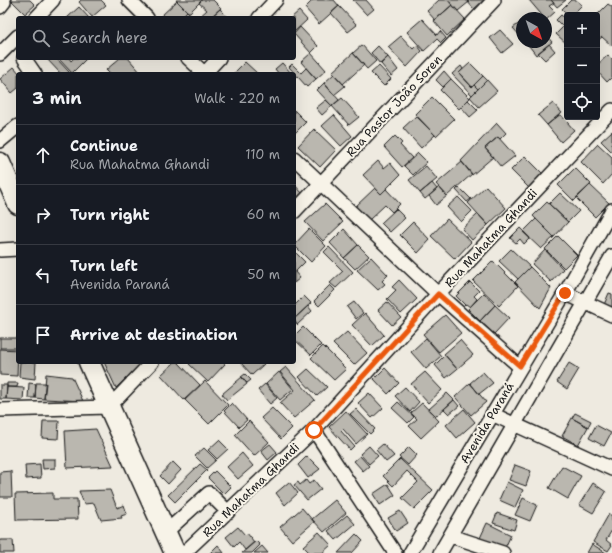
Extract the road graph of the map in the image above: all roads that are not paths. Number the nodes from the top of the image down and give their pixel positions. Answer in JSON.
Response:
{"nodes":[{"id":1,"x":53,"y":0,"type":"edge"},
{"id":2,"x":128,"y":0,"type":"edge"},
{"id":3,"x":276,"y":0,"type":"edge"},
{"id":4,"x":494,"y":0,"type":"edge"},
{"id":5,"x":38,"y":16,"type":"edge"},
{"id":6,"x":145,"y":16,"type":"edge"},
{"id":7,"x":261,"y":16,"type":"edge"},
{"id":8,"x":15,"y":44,"type":"edge"},
{"id":9,"x":0,"y":54,"type":"edge"},
{"id":10,"x":25,"y":60,"type":"edge"},
{"id":11,"x":190,"y":60,"type":"edge"},
{"id":12,"x":218,"y":60,"type":"edge"},
{"id":13,"x":34,"y":72,"type":"edge"},
{"id":14,"x":202,"y":72,"type":"edge"},
{"id":15,"x":206,"y":72,"type":"edge"},
{"id":16,"x":612,"y":110,"type":"edge"},
{"id":17,"x":16,"y":128,"type":"edge"},
{"id":18,"x":0,"y":141,"type":"edge"},
{"id":19,"x":296,"y":160,"type":"edge"},
{"id":20,"x":0,"y":163,"type":"edge"},
{"id":21,"x":321,"y":183,"type":"junction"},
{"id":22,"x":16,"y":199,"type":"edge"},
{"id":23,"x":296,"y":210,"type":"edge"},
{"id":24,"x":612,"y":210,"type":"edge"},
{"id":25,"x":16,"y":249,"type":"edge"},
{"id":26,"x":0,"y":250,"type":"edge"},
{"id":27,"x":612,"y":256,"type":"edge"},
{"id":28,"x":565,"y":293,"type":"junction"},
{"id":29,"x":438,"y":294,"type":"junction"},
{"id":30,"x":586,"y":303,"type":"junction"},
{"id":31,"x":612,"y":315,"type":"edge"},
{"id":32,"x":90,"y":364,"type":"edge"},
{"id":33,"x":150,"y":364,"type":"edge"},
{"id":34,"x":520,"y":366,"type":"junction"},
{"id":35,"x":109,"y":407,"type":"junction"},
{"id":36,"x":0,"y":410,"type":"edge"},
{"id":37,"x":492,"y":414,"type":"junction"},
{"id":38,"x":516,"y":425,"type":"junction"},
{"id":39,"x":314,"y":430,"type":"junction"},
{"id":40,"x":612,"y":469,"type":"edge"},
{"id":41,"x":228,"y":512,"type":"junction"},
{"id":42,"x":166,"y":532,"type":"junction"},
{"id":43,"x":451,"y":536,"type":"junction"},
{"id":44,"x":175,"y":553,"type":"edge"},
{"id":45,"x":184,"y":553,"type":"edge"},
{"id":46,"x":396,"y":553,"type":"edge"},
{"id":47,"x":410,"y":553,"type":"edge"},
{"id":48,"x":440,"y":553,"type":"edge"},
{"id":49,"x":503,"y":553,"type":"edge"}],
"edges":[{"from":1,"to":5,"type":"street"},
{"from":2,"to":6,"type":"street"},
{"from":3,"to":7,"type":"street"},
{"from":4,"to":21,"type":"street","name":"Rua Pastor João Soren"},
{"from":8,"to":9,"type":"street"},
{"from":10,"to":13,"type":"street"},
{"from":11,"to":14,"type":"street"},
{"from":12,"to":15,"type":"street"},
{"from":16,"to":29,"type":"street","name":"Rua Mahatma Ghandi"},
{"from":17,"to":18,"type":"street"},
{"from":19,"to":21,"type":"street"},
{"from":20,"to":22,"type":"highway"},
{"from":21,"to":23,"type":"street","name":"Rua Pastor João Soren"},
{"from":21,"to":29,"type":"street"},
{"from":24,"to":28,"type":"street","name":"Avenida Paraná"},
{"from":25,"to":26,"type":"street"},
{"from":27,"to":30,"type":"street","name":"Avenida Paraná"},
{"from":28,"to":30,"type":"street"},
{"from":28,"to":34,"type":"street","name":"Avenida Paraná"},
{"from":29,"to":34,"type":"street"},
{"from":29,"to":39,"type":"street","name":"Rua Mahatma Ghandi"},
{"from":30,"to":31,"type":"street"},
{"from":30,"to":38,"type":"street","name":"Avenida Paraná"},
{"from":32,"to":35,"type":"highway"},
{"from":33,"to":35,"type":"street"},
{"from":34,"to":37,"type":"street","name":"Avenida Paraná"},
{"from":35,"to":36,"type":"street"},
{"from":35,"to":42,"type":"highway"},
{"from":37,"to":38,"type":"street"},
{"from":37,"to":47,"type":"street","name":"Avenida Paraná"},
{"from":38,"to":40,"type":"street"},
{"from":38,"to":43,"type":"street","name":"Avenida Paraná"},
{"from":39,"to":41,"type":"street","name":"Rua Mahatma Ghandi"},
{"from":39,"to":46,"type":"street"},
{"from":41,"to":42,"type":"street"},
{"from":41,"to":45,"type":"street","name":"Rua Mahatma Ghandi"},
{"from":42,"to":44,"type":"highway"},
{"from":43,"to":48,"type":"street","name":"Avenida Paraná"},
{"from":43,"to":49,"type":"street"}]}
